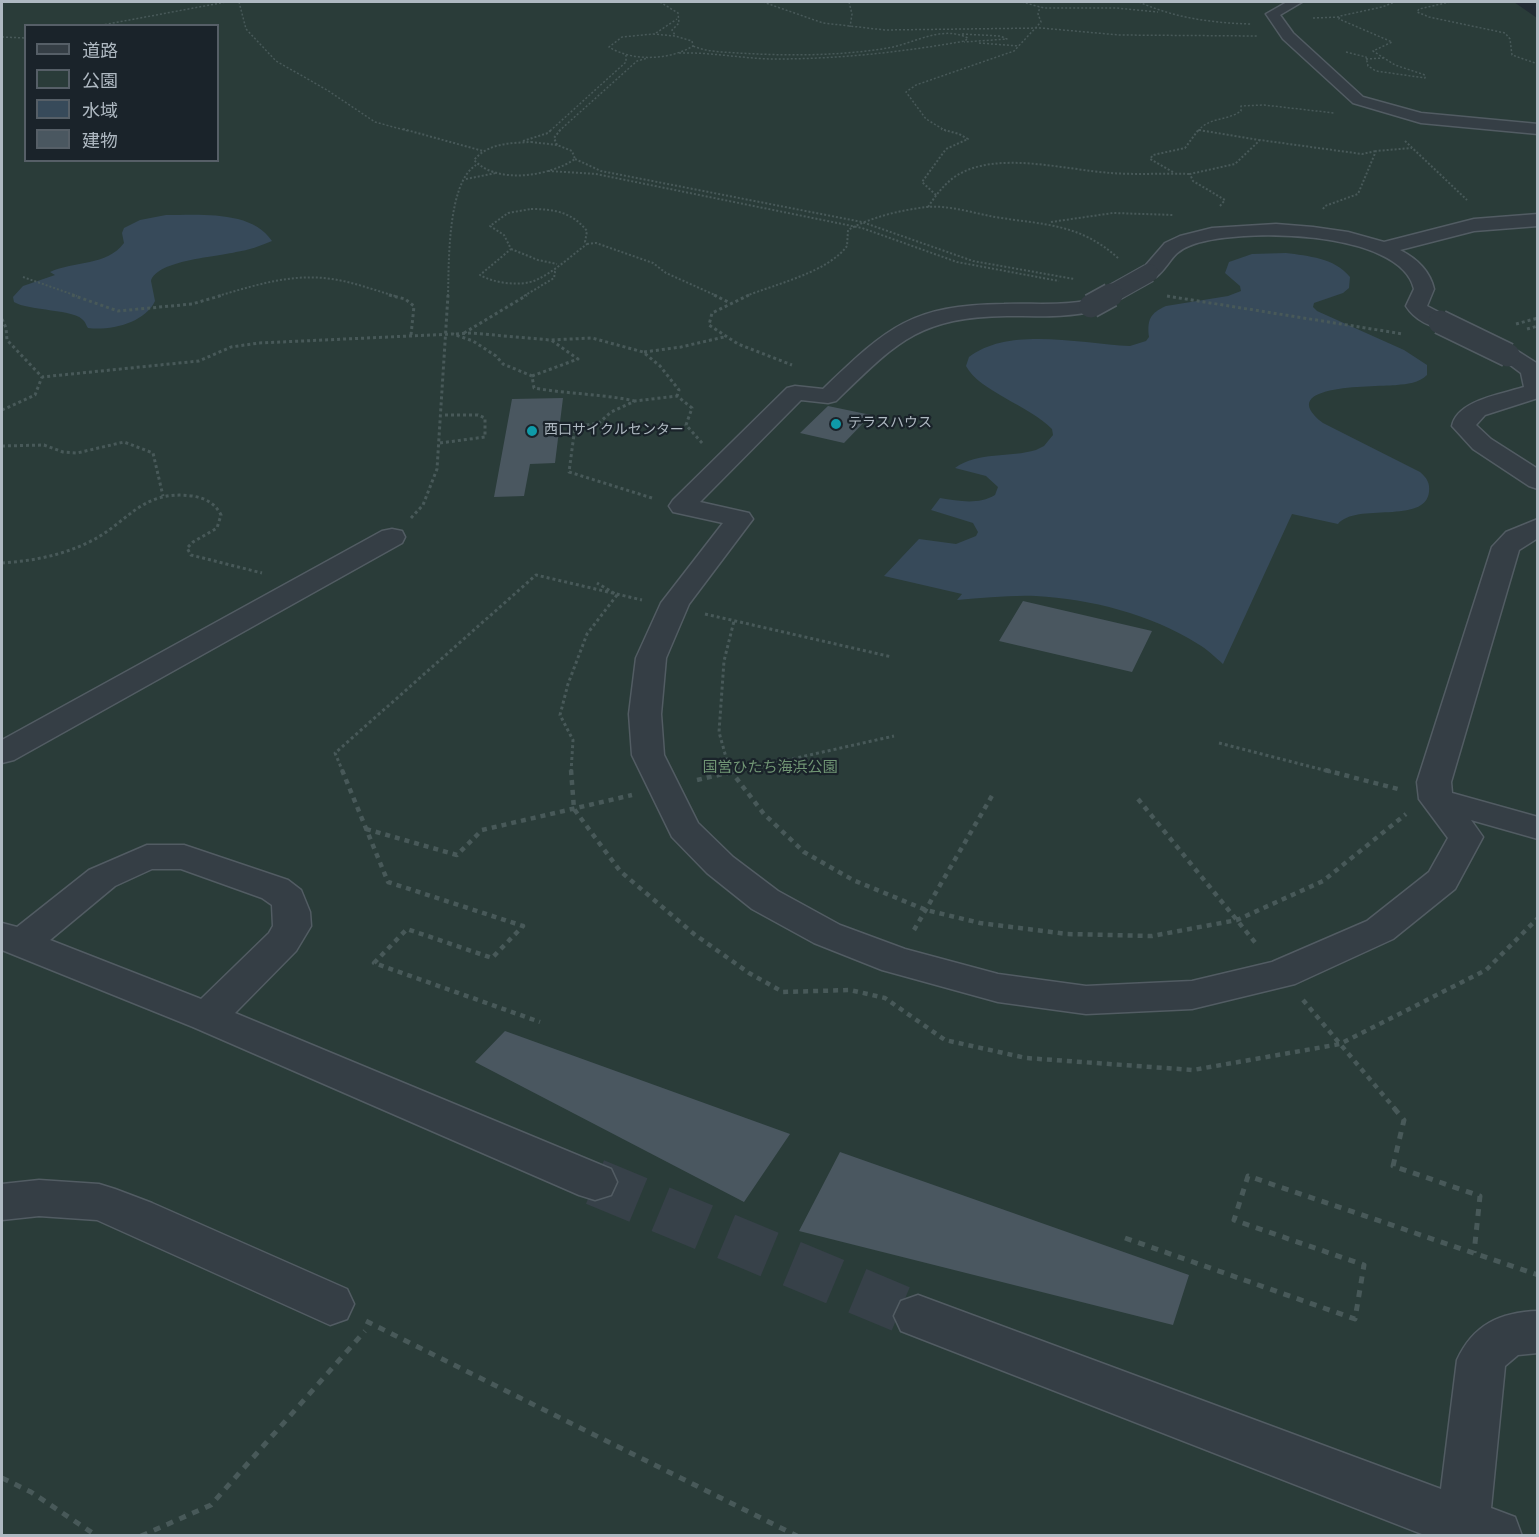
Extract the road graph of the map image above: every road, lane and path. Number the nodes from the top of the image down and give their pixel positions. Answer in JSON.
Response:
{"nodes":[{"id":1,"x":226,"y":2,"type":"edge"},
{"id":2,"x":238,"y":2,"type":"edge"},
{"id":3,"x":660,"y":2,"type":"edge"},
{"id":4,"x":763,"y":2,"type":"edge"},
{"id":5,"x":849,"y":2,"type":"edge"},
{"id":6,"x":1022,"y":2,"type":"edge"},
{"id":7,"x":1139,"y":2,"type":"edge"},
{"id":8,"x":1296,"y":2,"type":"edge"},
{"id":9,"x":1395,"y":2,"type":"edge"},
{"id":10,"x":1450,"y":2,"type":"edge"},
{"id":11,"x":1040,"y":7,"type":"junction"},
{"id":12,"x":1161,"y":11,"type":"junction"},
{"id":13,"x":677,"y":19,"type":"junction"},
{"id":14,"x":108,"y":24,"type":"edge"},
{"id":15,"x":850,"y":27,"type":"junction"},
{"id":16,"x":1035,"y":28,"type":"junction"},
{"id":17,"x":996,"y":29,"type":"junction"},
{"id":18,"x":1283,"y":30,"type":"junction"},
{"id":19,"x":653,"y":34,"type":"junction"},
{"id":20,"x":953,"y":34,"type":"junction"},
{"id":21,"x":994,"y":35,"type":"junction"},
{"id":22,"x":675,"y":36,"type":"junction"},
{"id":23,"x":2,"y":37,"type":"edge"},
{"id":24,"x":24,"y":38,"type":"edge"},
{"id":25,"x":973,"y":42,"type":"junction"},
{"id":26,"x":956,"y":43,"type":"junction"},
{"id":27,"x":693,"y":46,"type":"junction"},
{"id":28,"x":1020,"y":46,"type":"junction"},
{"id":29,"x":1342,"y":51,"type":"dead end"},
{"id":30,"x":679,"y":53,"type":"junction"},
{"id":31,"x":842,"y":53,"type":"junction"},
{"id":32,"x":626,"y":54,"type":"junction"},
{"id":33,"x":654,"y":56,"type":"junction"},
{"id":34,"x":844,"y":57,"type":"junction"},
{"id":35,"x":1384,"y":58,"type":"junction"},
{"id":36,"x":1366,"y":59,"type":"junction"},
{"id":37,"x":1538,"y":64,"type":"edge"},
{"id":38,"x":1358,"y":100,"type":"junction"},
{"id":39,"x":1538,"y":129,"type":"edge"},
{"id":40,"x":1198,"y":130,"type":"junction"},
{"id":41,"x":1260,"y":140,"type":"junction"},
{"id":42,"x":1404,"y":141,"type":"dead end"},
{"id":43,"x":516,"y":143,"type":"junction"},
{"id":44,"x":557,"y":145,"type":"junction"},
{"id":45,"x":1413,"y":148,"type":"junction"},
{"id":46,"x":483,"y":151,"type":"junction"},
{"id":47,"x":1376,"y":151,"type":"junction"},
{"id":48,"x":575,"y":159,"type":"junction"},
{"id":49,"x":476,"y":165,"type":"junction"},
{"id":50,"x":548,"y":171,"type":"junction"},
{"id":51,"x":496,"y":172,"type":"junction"},
{"id":52,"x":1176,"y":174,"type":"junction"},
{"id":53,"x":1190,"y":174,"type":"junction"},
{"id":54,"x":466,"y":179,"type":"junction"},
{"id":55,"x":936,"y":195,"type":"junction"},
{"id":56,"x":928,"y":207,"type":"junction"},
{"id":57,"x":1215,"y":208,"type":"dead end"},
{"id":58,"x":1176,"y":215,"type":"dead end"},
{"id":59,"x":1538,"y":220,"type":"edge"},
{"id":60,"x":862,"y":222,"type":"junction"},
{"id":61,"x":1491,"y":223,"type":"junction"},
{"id":62,"x":1041,"y":224,"type":"junction"},
{"id":63,"x":853,"y":226,"type":"junction"},
{"id":64,"x":1310,"y":232,"type":"junction"},
{"id":65,"x":587,"y":244,"type":"junction"},
{"id":66,"x":1384,"y":248,"type":"junction"},
{"id":67,"x":511,"y":249,"type":"junction"},
{"id":68,"x":558,"y":264,"type":"junction"},
{"id":69,"x":551,"y":270,"type":"junction"},
{"id":70,"x":1152,"y":271,"type":"junction"},
{"id":71,"x":23,"y":277,"type":"dead end"},
{"id":72,"x":1080,"y":290,"type":"junction"},
{"id":73,"x":1177,"y":297,"type":"dead end"},
{"id":74,"x":729,"y":302,"type":"junction"},
{"id":75,"x":2,"y":319,"type":"edge"},
{"id":76,"x":1380,"y":331,"type":"dead end"},
{"id":77,"x":463,"y":333,"type":"junction"},
{"id":78,"x":445,"y":334,"type":"junction"},
{"id":79,"x":453,"y":334,"type":"junction"},
{"id":80,"x":411,"y":335,"type":"junction"},
{"id":81,"x":724,"y":337,"type":"junction"},
{"id":82,"x":550,"y":340,"type":"junction"},
{"id":83,"x":644,"y":352,"type":"junction"},
{"id":84,"x":794,"y":366,"type":"dead end"},
{"id":85,"x":532,"y":376,"type":"junction"},
{"id":86,"x":42,"y":377,"type":"junction"},
{"id":87,"x":677,"y":396,"type":"junction"},
{"id":88,"x":635,"y":401,"type":"junction"},
{"id":89,"x":2,"y":410,"type":"edge"},
{"id":90,"x":442,"y":415,"type":"junction"},
{"id":91,"x":440,"y":443,"type":"junction"},
{"id":92,"x":2,"y":446,"type":"edge"},
{"id":93,"x":706,"y":446,"type":"dead end"},
{"id":94,"x":1538,"y":481,"type":"edge"},
{"id":95,"x":163,"y":496,"type":"junction"},
{"id":96,"x":659,"y":500,"type":"dead end"},
{"id":97,"x":1538,"y":527,"type":"edge"},
{"id":98,"x":392,"y":537,"type":"joint"},
{"id":99,"x":2,"y":562,"type":"edge"},
{"id":100,"x":597,"y":583,"type":"dead end"},
{"id":101,"x":309,"y":585,"type":"junction"},
{"id":102,"x":617,"y":595,"type":"junction"},
{"id":103,"x":675,"y":608,"type":"junction"},
{"id":104,"x":734,"y":621,"type":"junction"},
{"id":105,"x":892,"y":657,"type":"dead end"},
{"id":106,"x":894,"y":736,"type":"dead end"},
{"id":107,"x":1219,"y":743,"type":"dead end"},
{"id":108,"x":2,"y":753,"type":"edge"},
{"id":109,"x":730,"y":772,"type":"junction"},
{"id":110,"x":1370,"y":781,"type":"dead end"},
{"id":111,"x":662,"y":788,"type":"junction"},
{"id":112,"x":993,"y":794,"type":"dead end"},
{"id":113,"x":1138,"y":799,"type":"dead end"},
{"id":114,"x":1436,"y":799,"type":"junction"},
{"id":115,"x":1538,"y":828,"type":"edge"},
{"id":116,"x":365,"y":829,"type":"junction"},
{"id":117,"x":935,"y":896,"type":"dead end"},
{"id":118,"x":1237,"y":920,"type":"junction"},
{"id":119,"x":11,"y":940,"type":"edge"},
{"id":120,"x":1281,"y":974,"type":"junction"},
{"id":121,"x":207,"y":1017,"type":"junction"},
{"id":122,"x":540,"y":1022,"type":"dead end"},
{"id":123,"x":595,"y":1182,"type":"tunnel mouth"},
{"id":124,"x":2,"y":1202,"type":"edge"},
{"id":125,"x":1125,"y":1238,"type":"dead end"},
{"id":126,"x":1474,"y":1253,"type":"junction"},
{"id":127,"x":1538,"y":1275,"type":"edge"},
{"id":128,"x":330,"y":1304,"type":"joint"},
{"id":129,"x":918,"y":1316,"type":"tunnel mouth"},
{"id":130,"x":371,"y":1324,"type":"junction"},
{"id":131,"x":1538,"y":1332,"type":"edge"},
{"id":132,"x":2,"y":1478,"type":"edge"},
{"id":133,"x":1480,"y":1529,"type":"edge"},
{"id":134,"x":97,"y":1536,"type":"edge"},
{"id":135,"x":141,"y":1536,"type":"edge"},
{"id":136,"x":797,"y":1536,"type":"edge"}],
"edges":[{"from":1,"to":14,"type":"path"},
{"from":2,"to":46,"type":"path"},
{"from":3,"to":13,"type":"path"},
{"from":4,"to":15,"type":"path"},
{"from":5,"to":15,"type":"path"},
{"from":6,"to":11,"type":"path"},
{"from":7,"to":12,"type":"path"},
{"from":8,"to":18,"type":"street"},
{"from":9,"to":35,"type":"path"},
{"from":10,"to":37,"type":"path"},
{"from":11,"to":12,"type":"path"},
{"from":11,"to":16,"type":"path"},
{"from":12,"to":18,"type":"path"},
{"from":13,"to":19,"type":"path"},
{"from":13,"to":22,"type":"path"},
{"from":15,"to":17,"type":"path"},
{"from":16,"to":17,"type":"path"},
{"from":16,"to":18,"type":"path"},
{"from":16,"to":28,"type":"path"},
{"from":17,"to":21,"type":"path"},
{"from":18,"to":38,"type":"street"},
{"from":19,"to":22,"type":"path"},
{"from":19,"to":32,"type":"path"},
{"from":20,"to":21,"type":"path"},
{"from":20,"to":26,"type":"path"},
{"from":20,"to":31,"type":"path"},
{"from":21,"to":25,"type":"path"},
{"from":22,"to":27,"type":"path"},
{"from":23,"to":24,"type":"path"},
{"from":25,"to":26,"type":"path"},
{"from":25,"to":28,"type":"path"},
{"from":26,"to":34,"type":"path"},
{"from":27,"to":30,"type":"path"},
{"from":27,"to":31,"type":"path"},
{"from":28,"to":55,"type":"path"},
{"from":29,"to":36,"type":"path"},
{"from":30,"to":33,"type":"path"},
{"from":30,"to":34,"type":"path"},
{"from":31,"to":34,"type":"path"},
{"from":32,"to":33,"type":"path"},
{"from":32,"to":43,"type":"path"},
{"from":33,"to":44,"type":"path"},
{"from":35,"to":36,"type":"path"},
{"from":35,"to":36,"type":"path"},
{"from":38,"to":39,"type":"street"},
{"from":38,"to":40,"type":"path"},
{"from":40,"to":41,"type":"path"},
{"from":40,"to":52,"type":"path"},
{"from":41,"to":47,"type":"path"},
{"from":41,"to":53,"type":"path"},
{"from":42,"to":45,"type":"path"},
{"from":43,"to":44,"type":"path"},
{"from":43,"to":46,"type":"path"},
{"from":44,"to":48,"type":"path"},
{"from":45,"to":47,"type":"path"},
{"from":45,"to":61,"type":"path"},
{"from":46,"to":49,"type":"path"},
{"from":47,"to":64,"type":"path"},
{"from":48,"to":50,"type":"path"},
{"from":48,"to":60,"type":"path"},
{"from":49,"to":51,"type":"path"},
{"from":49,"to":54,"type":"path"},
{"from":50,"to":51,"type":"path"},
{"from":50,"to":63,"type":"path"},
{"from":51,"to":54,"type":"path"},
{"from":52,"to":53,"type":"path"},
{"from":52,"to":55,"type":"path"},
{"from":53,"to":57,"type":"path"},
{"from":54,"to":78,"type":"path"},
{"from":55,"to":56,"type":"path"},
{"from":56,"to":60,"type":"path"},
{"from":56,"to":62,"type":"path"},
{"from":58,"to":62,"type":"path"},
{"from":59,"to":61,"type":"street"},
{"from":60,"to":63,"type":"path"},
{"from":60,"to":72,"type":"path"},
{"from":61,"to":66,"type":"street"},
{"from":62,"to":70,"type":"path"},
{"from":63,"to":72,"type":"path"},
{"from":63,"to":74,"type":"path"},
{"from":64,"to":66,"type":"street"},
{"from":64,"to":70,"type":"street"},
{"from":65,"to":67,"type":"path"},
{"from":65,"to":68,"type":"path"},
{"from":65,"to":74,"type":"path"},
{"from":66,"to":94,"type":"street","bridge":true},
{"from":67,"to":68,"type":"path"},
{"from":67,"to":69,"type":"path"},
{"from":68,"to":69,"type":"path"},
{"from":69,"to":77,"type":"path"},
{"from":70,"to":72,"type":"street","bridge":true},
{"from":71,"to":80,"type":"path"},
{"from":72,"to":103,"type":"street"},
{"from":73,"to":76,"type":"path"},
{"from":74,"to":81,"type":"path"},
{"from":75,"to":86,"type":"path"},
{"from":77,"to":79,"type":"path"},
{"from":77,"to":82,"type":"path"},
{"from":78,"to":79,"type":"path"},
{"from":78,"to":80,"type":"path"},
{"from":78,"to":90,"type":"path"},
{"from":79,"to":85,"type":"path"},
{"from":80,"to":86,"type":"path"},
{"from":81,"to":83,"type":"path"},
{"from":81,"to":84,"type":"path"},
{"from":82,"to":83,"type":"path"},
{"from":82,"to":85,"type":"path"},
{"from":83,"to":87,"type":"path"},
{"from":85,"to":88,"type":"path"},
{"from":86,"to":89,"type":"path"},
{"from":87,"to":88,"type":"path"},
{"from":87,"to":93,"type":"path"},
{"from":88,"to":96,"type":"path"},
{"from":90,"to":91,"type":"path"},
{"from":90,"to":91,"type":"path"},
{"from":91,"to":98,"type":"path"},
{"from":92,"to":95,"type":"path"},
{"from":95,"to":99,"type":"path"},
{"from":95,"to":101,"type":"path"},
{"from":97,"to":114,"type":"street"},
{"from":98,"to":101,"type":"street"},
{"from":100,"to":102,"type":"path"},
{"from":101,"to":108,"type":"street"},
{"from":102,"to":103,"type":"path"},
{"from":102,"to":116,"type":"path"},
{"from":103,"to":104,"type":"path"},
{"from":103,"to":111,"type":"street"},
{"from":104,"to":105,"type":"path"},
{"from":104,"to":109,"type":"path"},
{"from":106,"to":109,"type":"path"},
{"from":107,"to":110,"type":"path"},
{"from":109,"to":111,"type":"path"},
{"from":109,"to":118,"type":"path"},
{"from":111,"to":116,"type":"path"},
{"from":111,"to":120,"type":"street"},
{"from":112,"to":117,"type":"path"},
{"from":113,"to":118,"type":"path"},
{"from":114,"to":115,"type":"street"},
{"from":114,"to":118,"type":"path"},
{"from":114,"to":120,"type":"street"},
{"from":116,"to":122,"type":"path"},
{"from":118,"to":120,"type":"path"},
{"from":119,"to":121,"type":"street"},
{"from":119,"to":121,"type":"street"},
{"from":120,"to":126,"type":"path"},
{"from":121,"to":123,"type":"street"},
{"from":124,"to":128,"type":"street"},
{"from":125,"to":126,"type":"path"},
{"from":126,"to":127,"type":"path"},
{"from":128,"to":130,"type":"path"},
{"from":129,"to":133,"type":"street"},
{"from":130,"to":135,"type":"path"},
{"from":130,"to":136,"type":"path"},
{"from":131,"to":133,"type":"street"},
{"from":132,"to":134,"type":"path"}]}
